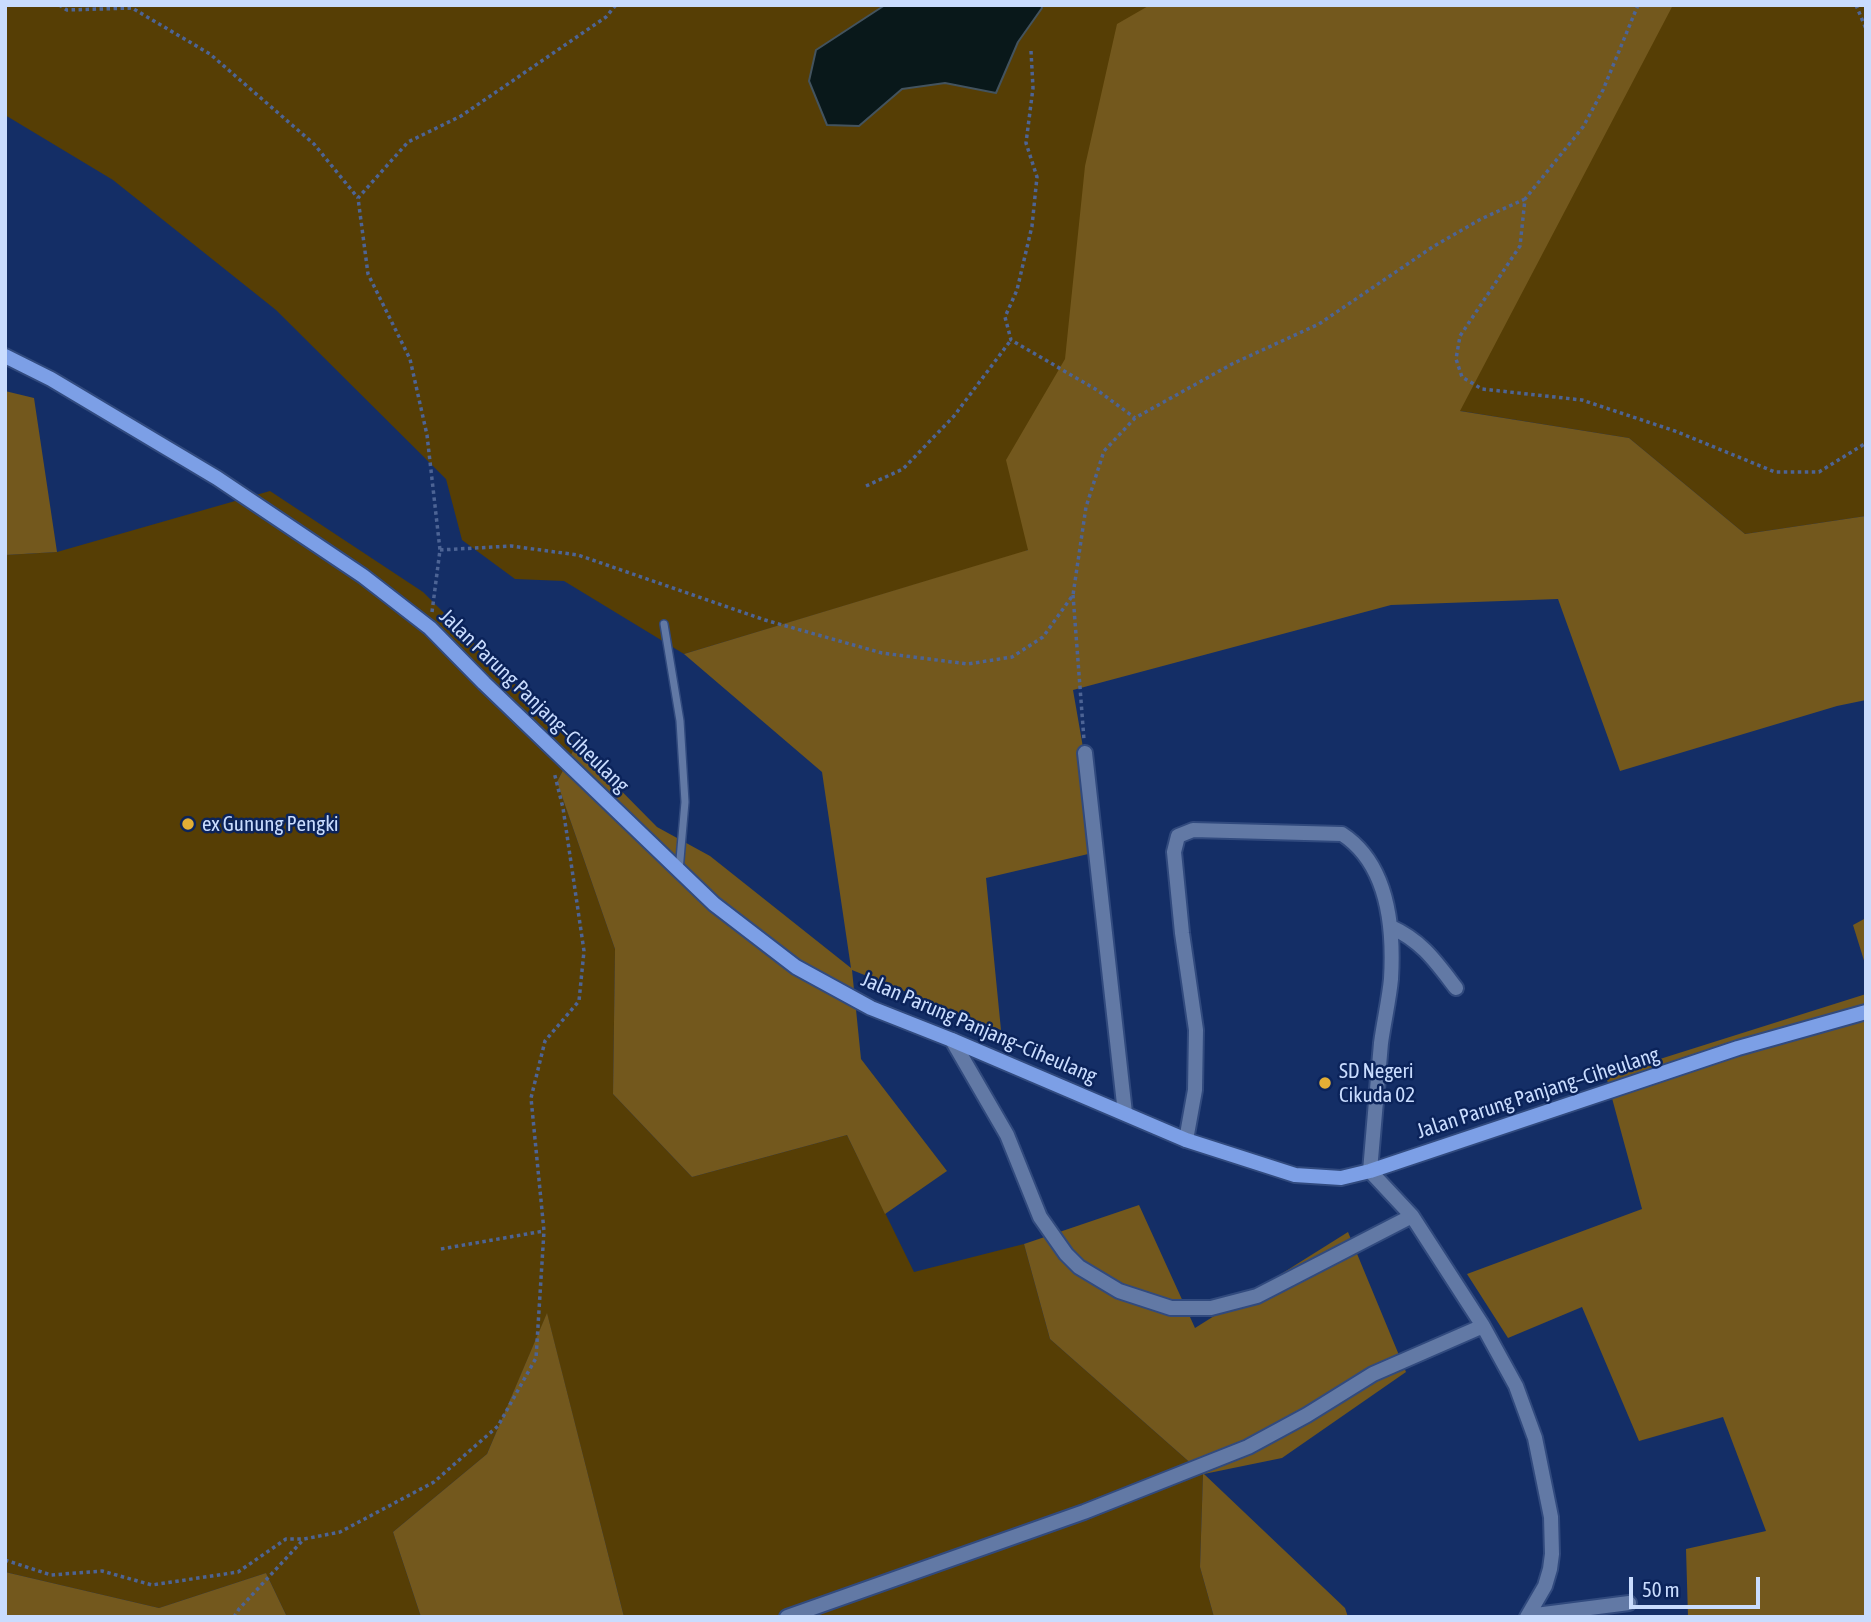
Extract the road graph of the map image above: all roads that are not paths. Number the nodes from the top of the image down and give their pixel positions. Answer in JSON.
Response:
{"nodes":[{"id":1,"x":5,"y":356,"type":"edge"},
{"id":2,"x":664,"y":624,"type":"dead end"},
{"id":3,"x":1085,"y":753,"type":"road end"},
{"id":4,"x":679,"y":871,"type":"junction"},
{"id":5,"x":1391,"y":927,"type":"junction"},
{"id":6,"x":1456,"y":988,"type":"dead end"},
{"id":7,"x":1866,"y":1012,"type":"edge"},
{"id":8,"x":952,"y":1040,"type":"junction"},
{"id":9,"x":1125,"y":1113,"type":"junction"},
{"id":10,"x":1186,"y":1140,"type":"junction"},
{"id":11,"x":1370,"y":1171,"type":"junction"},
{"id":12,"x":1412,"y":1216,"type":"junction"},
{"id":13,"x":1483,"y":1326,"type":"junction"},
{"id":14,"x":1629,"y":1603,"type":"dead end"},
{"id":15,"x":1528,"y":1616,"type":"edge"},
{"id":16,"x":787,"y":1617,"type":"edge"}],
"edges":[{"from":1,"to":4,"type":"street","name":"Jalan Parung Panjang–Ciheulang"},
{"from":2,"to":4,"type":"lane"},
{"from":3,"to":9,"type":"street"},
{"from":4,"to":8,"type":"street","name":"Jalan Parung Panjang–Ciheulang"},
{"from":5,"to":6,"type":"street"},
{"from":5,"to":10,"type":"street"},
{"from":5,"to":11,"type":"street"},
{"from":7,"to":11,"type":"street","name":"Jalan Parung Panjang–Ciheulang"},
{"from":8,"to":9,"type":"street","name":"Jalan Parung Panjang–Ciheulang"},
{"from":8,"to":12,"type":"street"},
{"from":9,"to":10,"type":"street","name":"Jalan Parung Panjang–Ciheulang"},
{"from":10,"to":11,"type":"street","name":"Jalan Parung Panjang–Ciheulang"},
{"from":11,"to":12,"type":"street"},
{"from":12,"to":13,"type":"street"},
{"from":13,"to":15,"type":"street"},
{"from":13,"to":16,"type":"street"},
{"from":14,"to":15,"type":"street"}]}
